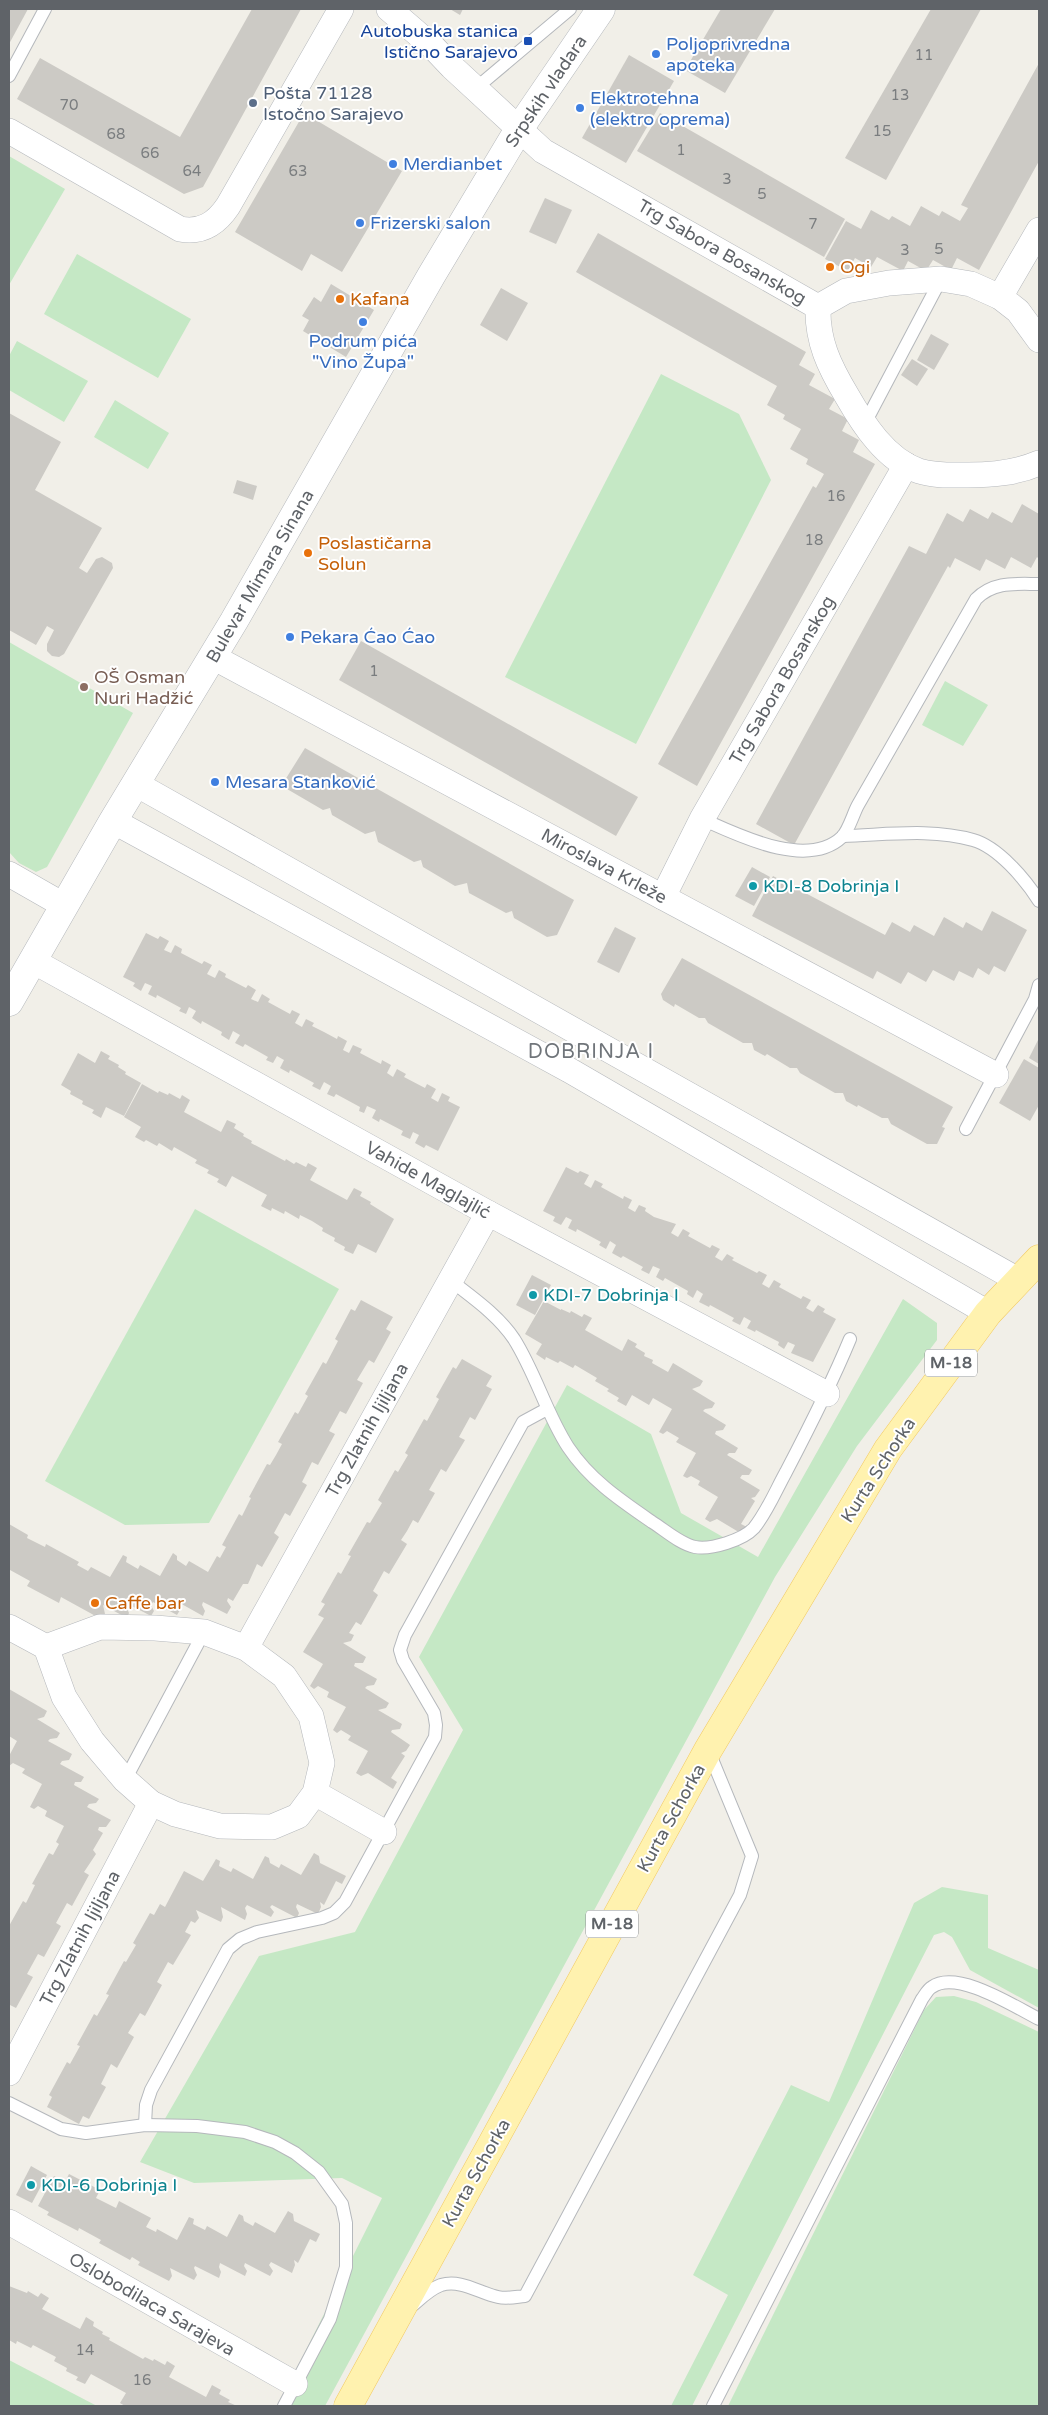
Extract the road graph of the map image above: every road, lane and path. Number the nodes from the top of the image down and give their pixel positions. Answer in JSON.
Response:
{"nodes":[{"id":1,"x":46,"y":9,"type":"edge"},
{"id":2,"x":341,"y":9,"type":"edge"},
{"id":3,"x":389,"y":9,"type":"edge"},
{"id":4,"x":570,"y":9,"type":"edge"},
{"id":5,"x":601,"y":9,"type":"edge"},
{"id":6,"x":9,"y":76,"type":"edge"},
{"id":7,"x":475,"y":88,"type":"junction"},
{"id":8,"x":519,"y":129,"type":"junction"},
{"id":9,"x":9,"y":132,"type":"edge"},
{"id":10,"x":1039,"y":230,"type":"edge"},
{"id":11,"x":431,"y":276,"type":"joint"},
{"id":12,"x":941,"y":279,"type":"junction"},
{"id":13,"x":1000,"y":297,"type":"junction"},
{"id":14,"x":818,"y":307,"type":"junction"},
{"id":15,"x":1039,"y":340,"type":"edge"},
{"id":16,"x":864,"y":425,"type":"junction"},
{"id":17,"x":1039,"y":463,"type":"edge"},
{"id":18,"x":906,"y":465,"type":"junction"},
{"id":19,"x":1039,"y":584,"type":"edge"},
{"id":20,"x":213,"y":657,"type":"junction"},
{"id":21,"x":136,"y":784,"type":"junction"},
{"id":22,"x":702,"y":819,"type":"junction"},
{"id":23,"x":113,"y":821,"type":"junction"},
{"id":24,"x":843,"y":836,"type":"junction"},
{"id":25,"x":9,"y":874,"type":"edge"},
{"id":26,"x":663,"y":897,"type":"junction"},
{"id":27,"x":1039,"y":901,"type":"edge"},
{"id":28,"x":65,"y":906,"type":"junction"},
{"id":29,"x":32,"y":961,"type":"junction"},
{"id":30,"x":1039,"y":984,"type":"edge"},
{"id":31,"x":9,"y":1002,"type":"edge"},
{"id":32,"x":996,"y":1074,"type":"junction"},
{"id":33,"x":966,"y":1129,"type":"dead end"},
{"id":34,"x":488,"y":1213,"type":"junction"},
{"id":35,"x":1039,"y":1259,"type":"edge"},
{"id":36,"x":450,"y":1280,"type":"junction"},
{"id":37,"x":1018,"y":1280,"type":"junction"},
{"id":38,"x":988,"y":1313,"type":"junction"},
{"id":39,"x":850,"y":1340,"type":"dead end"},
{"id":40,"x":827,"y":1394,"type":"junction"},
{"id":41,"x":547,"y":1409,"type":"junction"},
{"id":42,"x":9,"y":1627,"type":"edge"},
{"id":43,"x":204,"y":1632,"type":"junction"},
{"id":44,"x":46,"y":1648,"type":"junction"},
{"id":45,"x":246,"y":1648,"type":"junction"},
{"id":46,"x":708,"y":1750,"type":"junction"},
{"id":47,"x":125,"y":1780,"type":"junction"},
{"id":48,"x":315,"y":1794,"type":"junction"},
{"id":49,"x":151,"y":1803,"type":"junction"},
{"id":50,"x":384,"y":1832,"type":"junction"},
{"id":51,"x":1039,"y":2019,"type":"edge"},
{"id":52,"x":9,"y":2072,"type":"edge"},
{"id":53,"x":9,"y":2103,"type":"edge"},
{"id":54,"x":145,"y":2125,"type":"junction"},
{"id":55,"x":9,"y":2222,"type":"edge"},
{"id":56,"x":395,"y":2319,"type":"junction"},
{"id":57,"x":295,"y":2384,"type":"junction"},
{"id":58,"x":284,"y":2406,"type":"edge"},
{"id":59,"x":348,"y":2406,"type":"edge"},
{"id":60,"x":713,"y":2406,"type":"edge"}],
"edges":[{"from":1,"to":6,"type":"lane"},
{"from":2,"to":9,"type":"street"},
{"from":3,"to":7,"type":"street","name":"Trg Sabora Bosanskog"},
{"from":4,"to":7,"type":"lane"},
{"from":5,"to":8,"type":"street","name":"Srpskih vladara"},
{"from":7,"to":8,"type":"street","name":"Trg Sabora Bosanskog"},
{"from":8,"to":11,"type":"street","name":"Srpskih vladara"},
{"from":8,"to":14,"type":"street","name":"Trg Sabora Bosanskog"},
{"from":10,"to":13,"type":"street"},
{"from":11,"to":20,"type":"street","name":"Bulevar Mimara Sinana"},
{"from":12,"to":13,"type":"street"},
{"from":12,"to":14,"type":"street"},
{"from":12,"to":16,"type":"lane"},
{"from":13,"to":15,"type":"street"},
{"from":14,"to":16,"type":"street","name":"Trg Sabora Bosanskog"},
{"from":16,"to":18,"type":"street","name":"Trg Sabora Bosanskog"},
{"from":17,"to":18,"type":"street","name":"Trg Sabora Bosanskog"},
{"from":18,"to":22,"type":"street","name":"Trg Sabora Bosanskog"},
{"from":19,"to":24,"type":"lane"},
{"from":20,"to":21,"type":"street","name":"Bulevar Mimara Sinana"},
{"from":20,"to":26,"type":"street","name":"Miroslava Krleže"},
{"from":21,"to":23,"type":"street","name":"Bulevar Mimara Sinana"},
{"from":21,"to":37,"type":"street"},
{"from":22,"to":24,"type":"lane"},
{"from":22,"to":26,"type":"street","name":"Trg Sabora Bosanskog"},
{"from":23,"to":28,"type":"street","name":"Bulevar Mimara Sinana"},
{"from":23,"to":38,"type":"street"},
{"from":24,"to":27,"type":"lane"},
{"from":25,"to":28,"type":"street"},
{"from":26,"to":32,"type":"street","name":"Miroslava Krleže"},
{"from":28,"to":29,"type":"street","name":"Bulevar Mimara Sinana"},
{"from":29,"to":31,"type":"street","name":"Bulevar Mimara Sinana"},
{"from":29,"to":34,"type":"street","name":"Vahide Maglajlić"},
{"from":30,"to":32,"type":"lane"},
{"from":32,"to":33,"type":"lane"},
{"from":34,"to":36,"type":"street","name":"Trg Zlatnih ljiljana"},
{"from":34,"to":40,"type":"street","name":"Vahide Maglajlić"},
{"from":35,"to":37,"type":"main road","name":"Kurta Schorka","number":"M-18"},
{"from":36,"to":41,"type":"lane"},
{"from":36,"to":45,"type":"street","name":"Trg Zlatnih ljiljana"},
{"from":37,"to":38,"type":"main road","name":"Kurta Schorka","number":"M-18"},
{"from":38,"to":46,"type":"main road","name":"Kurta Schorka","number":"M-18"},
{"from":39,"to":40,"type":"lane"},
{"from":40,"to":41,"type":"lane"},
{"from":41,"to":50,"type":"lane"},
{"from":42,"to":44,"type":"street"},
{"from":43,"to":44,"type":"street"},
{"from":43,"to":45,"type":"street"},
{"from":43,"to":47,"type":"lane"},
{"from":44,"to":47,"type":"street"},
{"from":45,"to":48,"type":"street"},
{"from":46,"to":56,"type":"main road","name":"Kurta Schorka","number":"M-18"},
{"from":46,"to":56,"type":"lane"},
{"from":47,"to":49,"type":"street"},
{"from":48,"to":49,"type":"street"},
{"from":48,"to":50,"type":"street"},
{"from":49,"to":52,"type":"street","name":"Trg Zlatnih ljiljana"},
{"from":50,"to":54,"type":"lane"},
{"from":51,"to":60,"type":"lane"},
{"from":53,"to":54,"type":"lane"},
{"from":54,"to":57,"type":"lane"},
{"from":55,"to":57,"type":"street","name":"Oslobodilaca Sarajeva"},
{"from":56,"to":59,"type":"main road","name":"Kurta Schorka","number":"M-18"},
{"from":57,"to":58,"type":"lane"}]}
